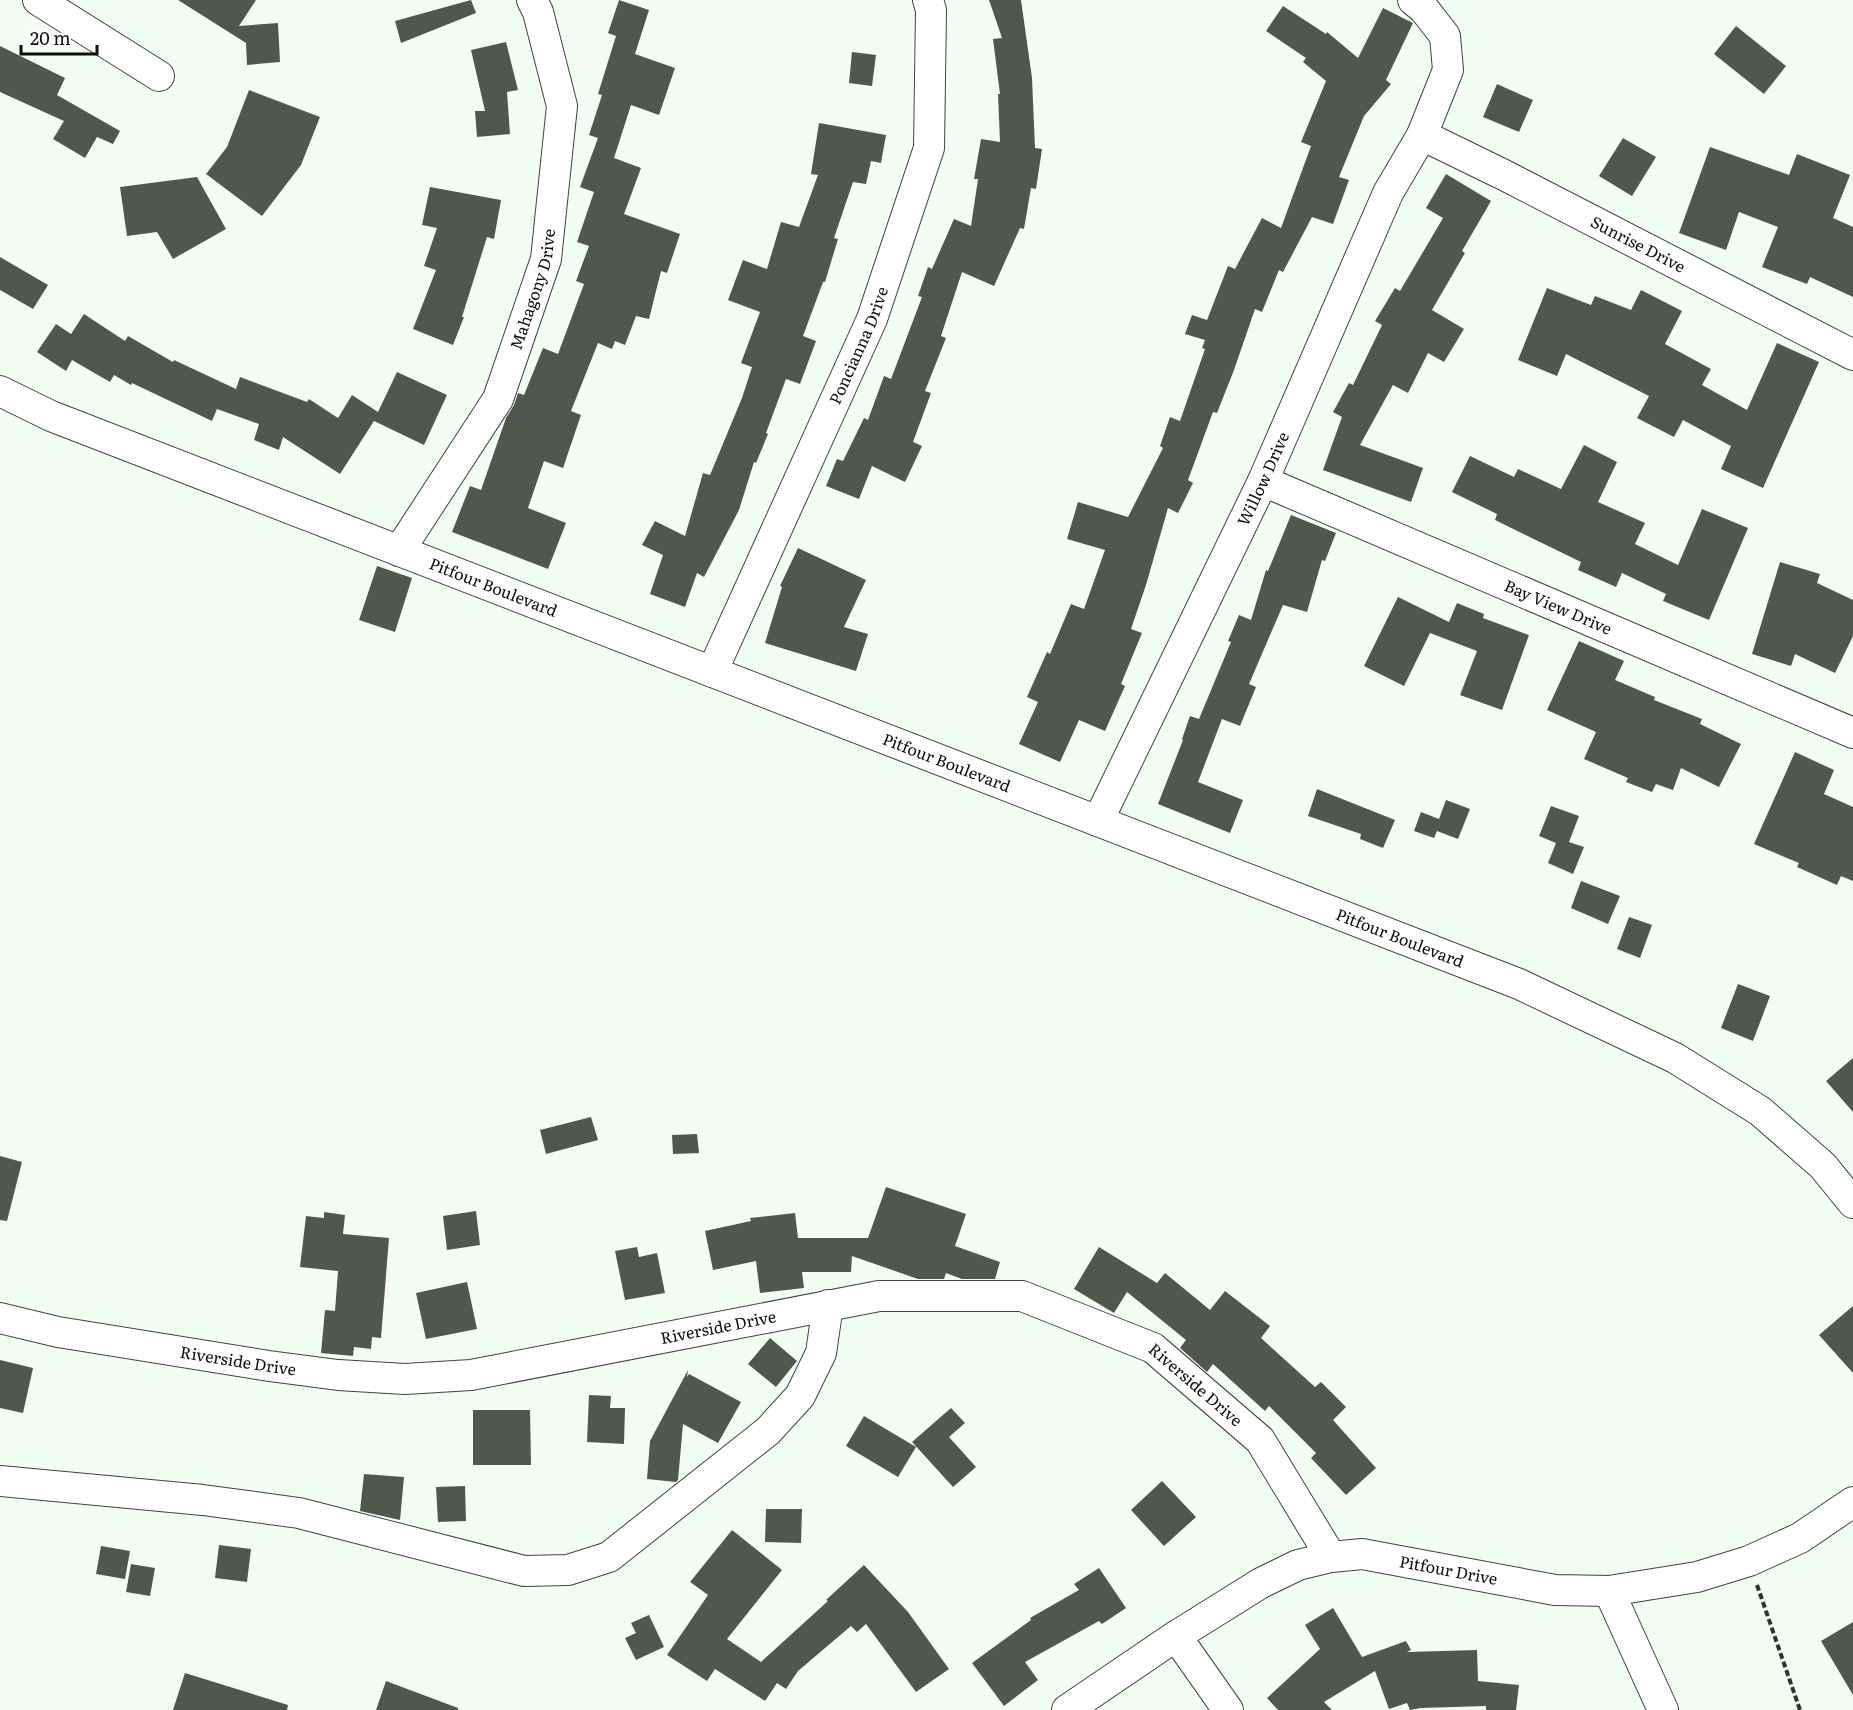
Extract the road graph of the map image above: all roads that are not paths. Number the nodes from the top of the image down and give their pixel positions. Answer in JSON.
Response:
{"nodes":[{"id":1,"x":38,"y":0,"type":"edge"},
{"id":2,"x":532,"y":0,"type":"edge"},
{"id":3,"x":928,"y":0,"type":"edge"},
{"id":4,"x":1413,"y":0,"type":"edge"},
{"id":5,"x":159,"y":76,"type":"dead end"},
{"id":6,"x":1422,"y":135,"type":"junction"},
{"id":7,"x":1853,"y":355,"type":"edge"},
{"id":8,"x":0,"y":391,"type":"edge"},
{"id":9,"x":1263,"y":481,"type":"junction"},
{"id":10,"x":399,"y":551,"type":"junction"},
{"id":11,"x":712,"y":672,"type":"junction"},
{"id":12,"x":1853,"y":733,"type":"edge"},
{"id":13,"x":1098,"y":821,"type":"junction"},
{"id":14,"x":1853,"y":1203,"type":"edge"},
{"id":15,"x":828,"y":1305,"type":"junction"},
{"id":16,"x":0,"y":1318,"type":"edge"},
{"id":17,"x":0,"y":1481,"type":"edge"},
{"id":18,"x":1853,"y":1502,"type":"edge"},
{"id":19,"x":1331,"y":1557,"type":"junction"},
{"id":20,"x":1609,"y":1591,"type":"junction"},
{"id":21,"x":1176,"y":1636,"type":"junction"},
{"id":22,"x":1067,"y":1710,"type":"edge"},
{"id":23,"x":1228,"y":1710,"type":"edge"},
{"id":24,"x":1663,"y":1710,"type":"edge"}],
"edges":[{"from":1,"to":5,"type":"street"},
{"from":2,"to":10,"type":"street","name":"Mahagony Drive"},
{"from":3,"to":11,"type":"street","name":"Poncianna Drive"},
{"from":4,"to":6,"type":"street","name":"Willow Drive"},
{"from":6,"to":7,"type":"street","name":"Sunrise Drive"},
{"from":6,"to":9,"type":"street","name":"Willow Drive"},
{"from":8,"to":10,"type":"street","name":"Pitfour Boulevard"},
{"from":9,"to":12,"type":"street","name":"Bay View Drive"},
{"from":9,"to":13,"type":"street","name":"Willow Drive"},
{"from":10,"to":11,"type":"street","name":"Pitfour Boulevard"},
{"from":11,"to":13,"type":"street","name":"Pitfour Boulevard"},
{"from":13,"to":14,"type":"street","name":"Pitfour Boulevard"},
{"from":15,"to":16,"type":"street","name":"Riverside Drive"},
{"from":15,"to":17,"type":"street"},
{"from":15,"to":19,"type":"street","name":"Riverside Drive"},
{"from":18,"to":20,"type":"street","name":"Pitfour Drive"},
{"from":19,"to":20,"type":"street","name":"Pitfour Drive"},
{"from":19,"to":21,"type":"street","name":"Pitfour Drive"},
{"from":20,"to":24,"type":"street"},
{"from":21,"to":22,"type":"street","name":"Pitfour Drive"},
{"from":21,"to":23,"type":"street"}]}
